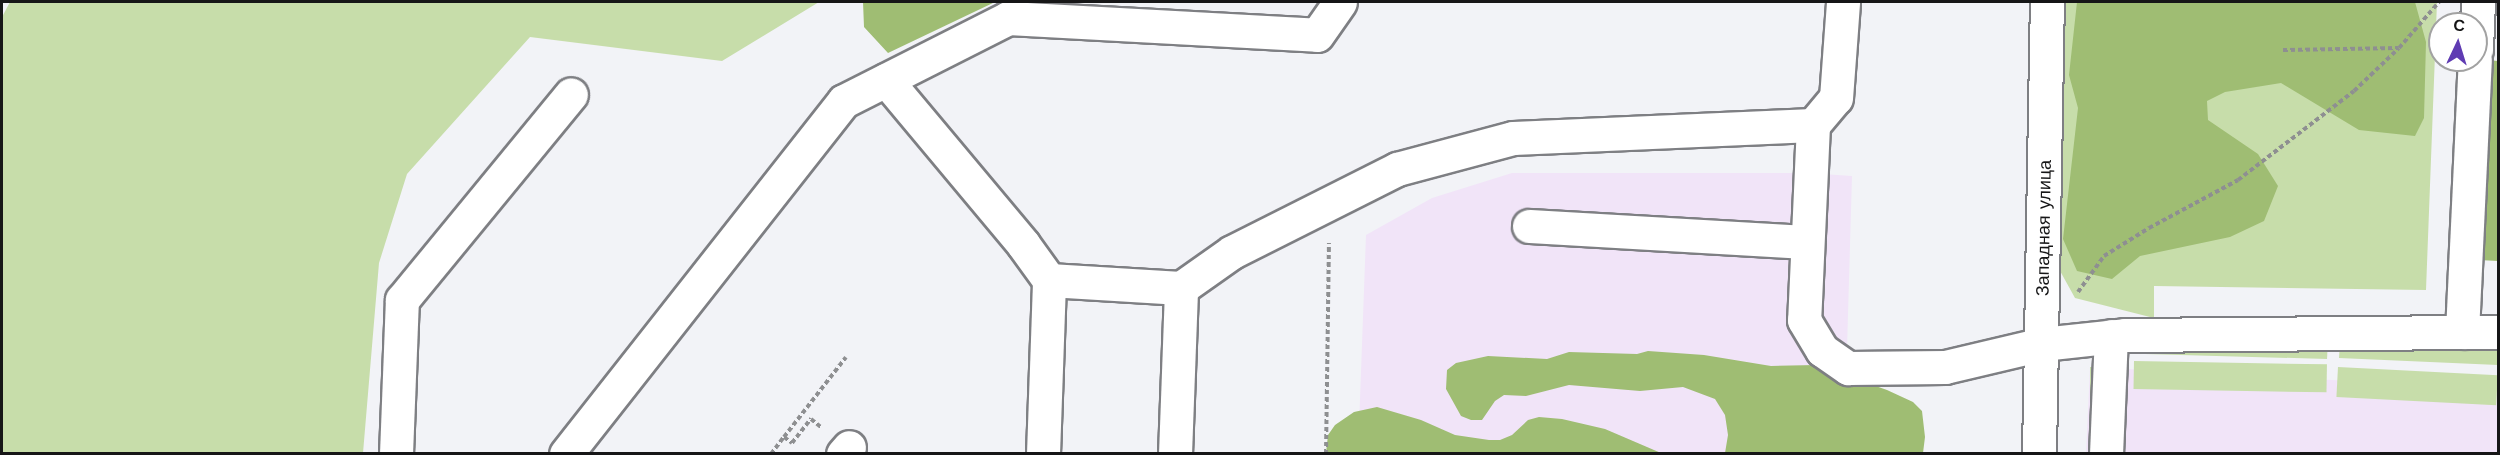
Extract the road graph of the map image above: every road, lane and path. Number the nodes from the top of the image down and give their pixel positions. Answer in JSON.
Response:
{"nodes":[{"id":1,"x":1340,"y":2,"type":"edge"},
{"id":2,"x":1843,"y":2,"type":"edge"},
{"id":3,"x":2047,"y":2,"type":"edge"},
{"id":4,"x":2439,"y":2,"type":"edge"},
{"id":5,"x":2398,"y":48,"type":"junction"},
{"id":6,"x":2283,"y":50,"type":"dead end"},
{"id":7,"x":2474,"y":72,"type":"edge"},
{"id":8,"x":886,"y":80,"type":"junction"},
{"id":9,"x":571,"y":94,"type":"dead end"},
{"id":10,"x":1812,"y":125,"type":"junction"},
{"id":11,"x":1330,"y":203,"type":"junction"},
{"id":12,"x":1529,"y":226,"type":"dead end"},
{"id":13,"x":1807,"y":242,"type":"junction"},
{"id":14,"x":1049,"y":280,"type":"junction"},
{"id":15,"x":1181,"y":288,"type":"junction"},
{"id":16,"x":2076,"y":296,"type":"dead end"},
{"id":17,"x":2462,"y":332,"type":"junction"},
{"id":18,"x":2499,"y":332,"type":"edge"},
{"id":19,"x":2111,"y":336,"type":"junction"},
{"id":20,"x":2042,"y":344,"type":"junction"},
{"id":21,"x":846,"y":357,"type":"dead end"},
{"id":22,"x":811,"y":419,"type":"dead end"},
{"id":23,"x":784,"y":437,"type":"junction"},
{"id":24,"x":396,"y":453,"type":"edge"},
{"id":25,"x":566,"y":453,"type":"edge"},
{"id":26,"x":771,"y":453,"type":"edge"},
{"id":27,"x":843,"y":453,"type":"edge"},
{"id":28,"x":848,"y":453,"type":"edge"},
{"id":29,"x":1043,"y":453,"type":"edge"},
{"id":30,"x":1175,"y":453,"type":"edge"},
{"id":31,"x":1326,"y":453,"type":"edge"},
{"id":32,"x":2039,"y":453,"type":"edge"},
{"id":33,"x":2106,"y":453,"type":"edge"}],
"edges":[{"from":1,"to":8,"type":"street"},
{"from":2,"to":10,"type":"street"},
{"from":3,"to":20,"type":"street","name":"Западная улица"},
{"from":4,"to":5,"type":"path"},
{"from":5,"to":6,"type":"path"},
{"from":5,"to":16,"type":"path"},
{"from":7,"to":17,"type":"street"},
{"from":8,"to":14,"type":"street"},
{"from":8,"to":25,"type":"street"},
{"from":9,"to":24,"type":"street"},
{"from":10,"to":11,"type":"street"},
{"from":10,"to":13,"type":"street"},
{"from":11,"to":15,"type":"street"},
{"from":11,"to":31,"type":"path"},
{"from":12,"to":13,"type":"street"},
{"from":13,"to":20,"type":"street"},
{"from":14,"to":15,"type":"street"},
{"from":14,"to":29,"type":"street"},
{"from":15,"to":30,"type":"street"},
{"from":17,"to":18,"type":"street"},
{"from":17,"to":19,"type":"street"},
{"from":19,"to":20,"type":"street"},
{"from":19,"to":33,"type":"street"},
{"from":20,"to":32,"type":"street","name":"Западная улица"},
{"from":21,"to":23,"type":"path"},
{"from":22,"to":23,"type":"path"},
{"from":23,"to":26,"type":"path"},
{"from":27,"to":28,"type":"street"}]}
